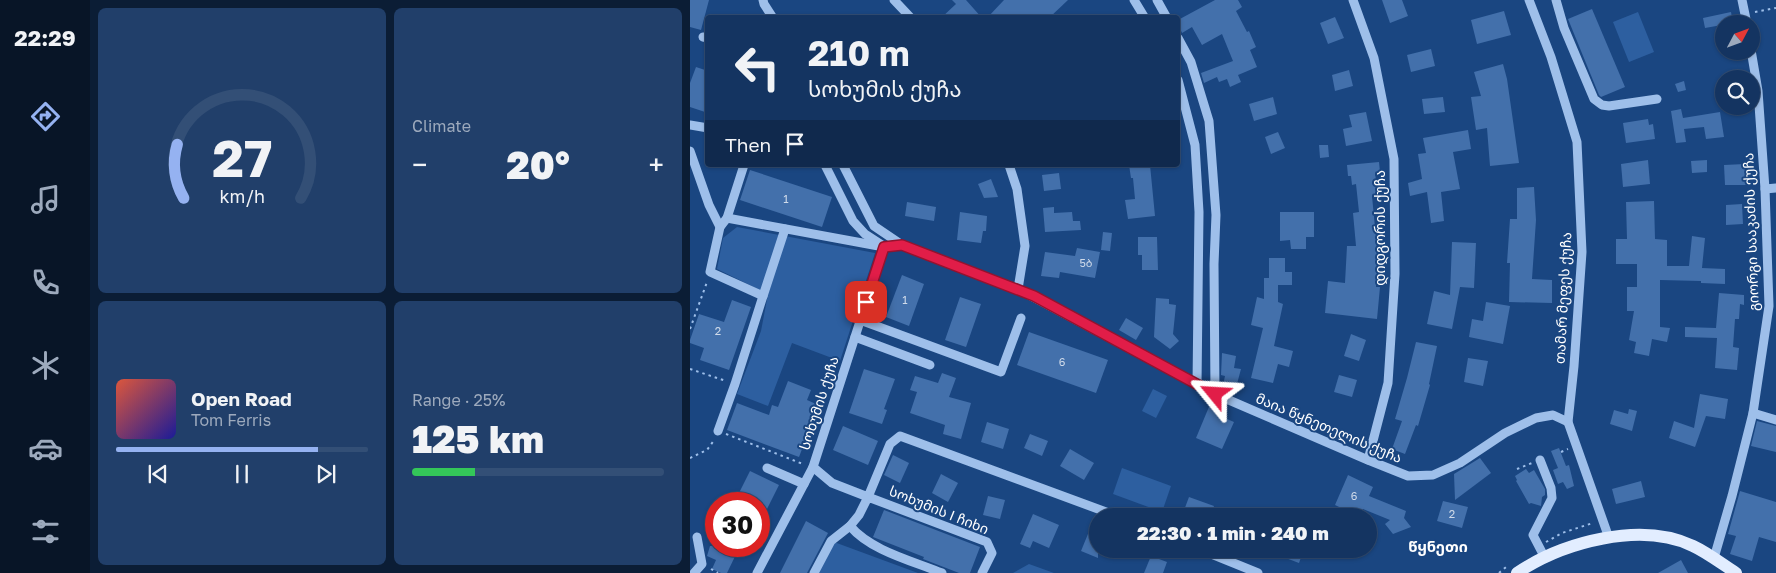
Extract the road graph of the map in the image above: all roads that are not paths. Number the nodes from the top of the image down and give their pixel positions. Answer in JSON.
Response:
{"nodes":[{"id":1,"x":763,"y":0,"type":"edge"},
{"id":2,"x":894,"y":0,"type":"edge"},
{"id":3,"x":1134,"y":0,"type":"edge"},
{"id":4,"x":1157,"y":0,"type":"edge"},
{"id":5,"x":1353,"y":0,"type":"edge"},
{"id":6,"x":1529,"y":0,"type":"edge"},
{"id":7,"x":1556,"y":0,"type":"edge"},
{"id":8,"x":1742,"y":0,"type":"edge"},
{"id":9,"x":771,"y":15,"type":"edge"},
{"id":10,"x":909,"y":15,"type":"edge"},
{"id":11,"x":1144,"y":15,"type":"edge"},
{"id":12,"x":1165,"y":15,"type":"edge"},
{"id":13,"x":1745,"y":15,"type":"edge"},
{"id":14,"x":1180,"y":42,"type":"edge"},
{"id":15,"x":1753,"y":60,"type":"edge"},
{"id":16,"x":1180,"y":88,"type":"edge"},
{"id":17,"x":1657,"y":99,"type":"dead end"},
{"id":18,"x":690,"y":125,"type":"edge"},
{"id":19,"x":705,"y":128,"type":"edge"},
{"id":20,"x":690,"y":151,"type":"edge"},
{"id":21,"x":743,"y":167,"type":"edge"},
{"id":22,"x":826,"y":167,"type":"edge"},
{"id":23,"x":844,"y":167,"type":"edge"},
{"id":24,"x":1010,"y":167,"type":"edge"},
{"id":25,"x":1776,"y":188,"type":"edge"},
{"id":26,"x":1765,"y":189,"type":"junction"},
{"id":27,"x":727,"y":218,"type":"junction"},
{"id":28,"x":720,"y":227,"type":"junction"},
{"id":29,"x":785,"y":229,"type":"junction"},
{"id":30,"x":902,"y":245,"type":"junction"},
{"id":31,"x":884,"y":247,"type":"junction"},
{"id":32,"x":1198,"y":264,"type":"junction"},
{"id":33,"x":1214,"y":264,"type":"junction"},
{"id":34,"x":1018,"y":289,"type":"junction"},
{"id":35,"x":763,"y":296,"type":"junction"},
{"id":36,"x":1198,"y":306,"type":"junction"},
{"id":37,"x":1214,"y":306,"type":"junction"},
{"id":38,"x":1022,"y":318,"type":"dead end"},
{"id":39,"x":860,"y":320,"type":"junction"},
{"id":40,"x":854,"y":337,"type":"junction"},
{"id":41,"x":930,"y":366,"type":"dead end"},
{"id":42,"x":1197,"y":384,"type":"junction"},
{"id":43,"x":1215,"y":394,"type":"junction"},
{"id":44,"x":1753,"y":413,"type":"junction"},
{"id":45,"x":1776,"y":420,"type":"edge"},
{"id":46,"x":1568,"y":422,"type":"junction"},
{"id":47,"x":718,"y":431,"type":"road end"},
{"id":48,"x":1368,"y":460,"type":"junction"},
{"id":49,"x":1540,"y":460,"type":"dead end"},
{"id":50,"x":813,"y":467,"type":"junction"},
{"id":51,"x":766,"y":468,"type":"dead end"},
{"id":52,"x":804,"y":484,"type":"junction"},
{"id":53,"x":868,"y":497,"type":"junction"},
{"id":54,"x":1095,"y":508,"type":"edge"},
{"id":55,"x":850,"y":526,"type":"junction"},
{"id":56,"x":697,"y":537,"type":"dead end"},
{"id":57,"x":1609,"y":538,"type":"junction"},
{"id":58,"x":1220,"y":558,"type":"edge"},
{"id":59,"x":1545,"y":558,"type":"junction"},
{"id":60,"x":1714,"y":558,"type":"junction"},
{"id":61,"x":694,"y":573,"type":"edge"},
{"id":62,"x":757,"y":573,"type":"edge"},
{"id":63,"x":814,"y":573,"type":"edge"},
{"id":64,"x":942,"y":573,"type":"edge"},
{"id":65,"x":982,"y":573,"type":"edge"},
{"id":66,"x":1258,"y":573,"type":"edge"},
{"id":67,"x":1517,"y":573,"type":"edge"},
{"id":68,"x":1736,"y":573,"type":"edge"}],
"edges":[{"from":1,"to":9,"type":"street"},
{"from":2,"to":10,"type":"street"},
{"from":3,"to":11,"type":"street"},
{"from":4,"to":12,"type":"street"},
{"from":5,"to":48,"type":"street","name":"დიდგორის ქუჩა"},
{"from":6,"to":46,"type":"street","name":"თამარ მეფეს ქუჩა"},
{"from":7,"to":17,"type":"street"},
{"from":8,"to":13,"type":"street"},
{"from":14,"to":33,"type":"street"},
{"from":15,"to":26,"type":"street","name":"გიორგი სააკაძის ქუჩა"},
{"from":16,"to":32,"type":"street"},
{"from":18,"to":19,"type":"street"},
{"from":20,"to":28,"type":"street"},
{"from":21,"to":27,"type":"street"},
{"from":22,"to":31,"type":"street"},
{"from":23,"to":30,"type":"street","name":"მაია წყნეთელის ქუჩა"},
{"from":24,"to":34,"type":"street"},
{"from":25,"to":26,"type":"street"},
{"from":26,"to":44,"type":"street","name":"გიორგი სააკაძის ქუჩა"},
{"from":27,"to":28,"type":"street"},
{"from":27,"to":29,"type":"street"},
{"from":28,"to":35,"type":"street"},
{"from":29,"to":31,"type":"street"},
{"from":29,"to":35,"type":"street"},
{"from":30,"to":31,"type":"street"},
{"from":30,"to":34,"type":"street","name":"მაია წყნეთელის ქუჩა"},
{"from":31,"to":39,"type":"street","name":"სოხუმის ქუჩა"},
{"from":32,"to":33,"type":"street"},
{"from":32,"to":36,"type":"street"},
{"from":33,"to":37,"type":"street"},
{"from":34,"to":42,"type":"street","name":"მაია წყნეთელის ქუჩა"},
{"from":35,"to":47,"type":"street"},
{"from":36,"to":37,"type":"street"},
{"from":36,"to":42,"type":"street"},
{"from":37,"to":43,"type":"street"},
{"from":38,"to":39,"type":"street"},
{"from":39,"to":40,"type":"street","name":"სოხუმის ქუჩა"},
{"from":40,"to":41,"type":"street"},
{"from":40,"to":50,"type":"street","name":"სოხუმის ქუჩა"},
{"from":42,"to":43,"type":"street","name":"მაია წყნეთელის ქუჩა"},
{"from":43,"to":48,"type":"street","name":"მაია წყნეთელის ქუჩა"},
{"from":44,"to":45,"type":"street"},
{"from":44,"to":60,"type":"street","name":"გიორგი სააკაძის ქუჩა"},
{"from":46,"to":48,"type":"street","name":"მაია წყნეთელის ქუჩა"},
{"from":46,"to":57,"type":"street","name":"თამარ მეფეს ქუჩა"},
{"from":49,"to":59,"type":"street"},
{"from":50,"to":52,"type":"street"},
{"from":50,"to":53,"type":"street","name":"სოხუმის ქუჩა"},
{"from":51,"to":52,"type":"street"},
{"from":52,"to":62,"type":"street"},
{"from":53,"to":54,"type":"street"},
{"from":53,"to":55,"type":"street","name":"სოხუმის I ჩიხი"},
{"from":53,"to":65,"type":"street","name":"სოხუმის I ჩიხი"},
{"from":55,"to":63,"type":"street","name":"სოხუმის I ჩიხი"},
{"from":55,"to":64,"type":"street"},
{"from":56,"to":61,"type":"street"},
{"from":57,"to":59,"type":"main road"},
{"from":57,"to":60,"type":"main road"},
{"from":58,"to":66,"type":"street"},
{"from":59,"to":67,"type":"main road"},
{"from":60,"to":68,"type":"main road"}]}
